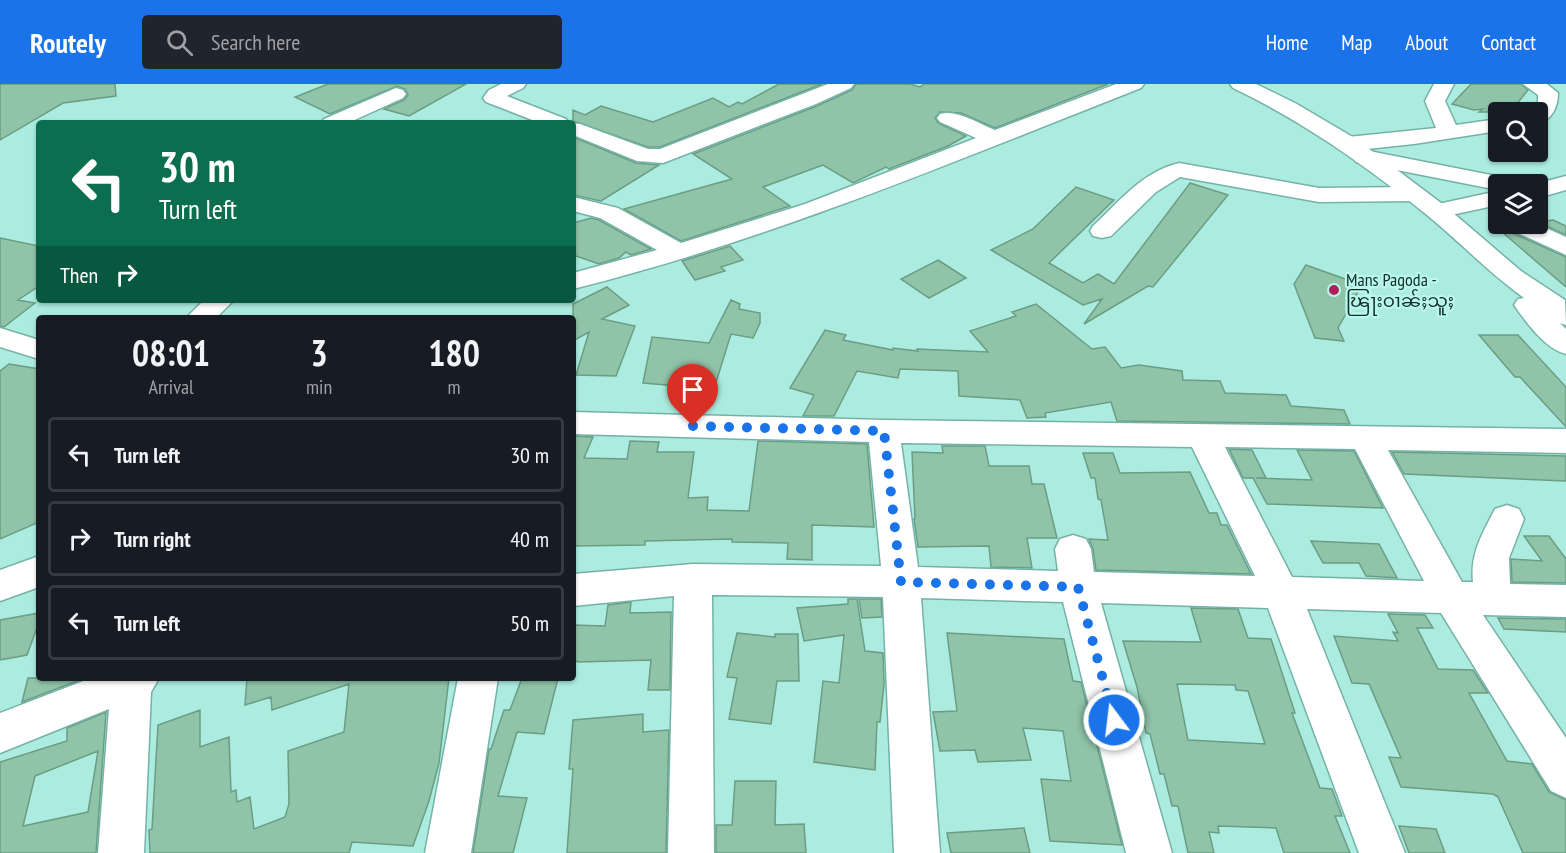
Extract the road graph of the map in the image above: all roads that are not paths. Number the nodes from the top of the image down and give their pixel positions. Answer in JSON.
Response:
{"nodes":[{"id":1,"x":516,"y":84,"type":"edge"},
{"id":2,"x":844,"y":84,"type":"edge"},
{"id":3,"x":1134,"y":84,"type":"edge"},
{"id":4,"x":1240,"y":84,"type":"edge"},
{"id":5,"x":1444,"y":84,"type":"edge"},
{"id":6,"x":1533,"y":84,"type":"edge"},
{"id":7,"x":396,"y":94,"type":"dead end"},
{"id":8,"x":1548,"y":102,"type":"edge"},
{"id":9,"x":947,"y":118,"type":"dead end"},
{"id":10,"x":338,"y":120,"type":"edge"},
{"id":11,"x":551,"y":120,"type":"edge"},
{"id":12,"x":1488,"y":126,"type":"edge"},
{"id":13,"x":576,"y":129,"type":"edge"},
{"id":14,"x":1448,"y":131,"type":"junction"},
{"id":15,"x":995,"y":138,"type":"junction"},
{"id":16,"x":1356,"y":151,"type":"junction"},
{"id":17,"x":1488,"y":181,"type":"edge"},
{"id":18,"x":1566,"y":183,"type":"edge"},
{"id":19,"x":1548,"y":188,"type":"edge"},
{"id":20,"x":1413,"y":194,"type":"junction"},
{"id":21,"x":1487,"y":200,"type":"edge"},
{"id":22,"x":576,"y":205,"type":"edge"},
{"id":23,"x":1437,"y":211,"type":"junction"},
{"id":24,"x":1102,"y":231,"type":"dead end"},
{"id":25,"x":1539,"y":234,"type":"edge"},
{"id":26,"x":1566,"y":247,"type":"edge"},
{"id":27,"x":679,"y":252,"type":"junction"},
{"id":28,"x":1512,"y":277,"type":"junction"},
{"id":29,"x":576,"y":280,"type":"edge"},
{"id":30,"x":217,"y":303,"type":"edge"},
{"id":31,"x":203,"y":315,"type":"edge"},
{"id":32,"x":1566,"y":316,"type":"edge"},
{"id":33,"x":0,"y":337,"type":"edge"},
{"id":34,"x":1566,"y":345,"type":"edge"},
{"id":35,"x":36,"y":349,"type":"edge"},
{"id":36,"x":576,"y":423,"type":"edge"},
{"id":37,"x":884,"y":431,"type":"junction"},
{"id":38,"x":1203,"y":436,"type":"junction"},
{"id":39,"x":1365,"y":438,"type":"junction"},
{"id":40,"x":1566,"y":441,"type":"edge"},
{"id":41,"x":1507,"y":519,"type":"dead end"},
{"id":42,"x":1075,"y":568,"type":"junction"},
{"id":43,"x":36,"y":572,"type":"edge"},
{"id":44,"x":693,"y":579,"type":"junction"},
{"id":45,"x":901,"y":582,"type":"junction"},
{"id":46,"x":0,"y":586,"type":"edge"},
{"id":47,"x":576,"y":590,"type":"edge"},
{"id":48,"x":1281,"y":592,"type":"junction"},
{"id":49,"x":1452,"y":599,"type":"junction"},
{"id":50,"x":1494,"y":600,"type":"junction"},
{"id":51,"x":1566,"y":601,"type":"edge"},
{"id":52,"x":128,"y":681,"type":"edge"},
{"id":53,"x":133,"y":681,"type":"edge"},
{"id":54,"x":477,"y":681,"type":"edge"},
{"id":55,"x":0,"y":734,"type":"edge"},
{"id":56,"x":1566,"y":776,"type":"edge"},
{"id":57,"x":120,"y":853,"type":"edge"},
{"id":58,"x":447,"y":853,"type":"edge"},
{"id":59,"x":691,"y":853,"type":"edge"},
{"id":60,"x":917,"y":853,"type":"edge"},
{"id":61,"x":1149,"y":853,"type":"edge"},
{"id":62,"x":1382,"y":853,"type":"edge"}],
"edges":[{"from":1,"to":11,"type":"street"},
{"from":2,"to":13,"type":"street"},
{"from":3,"to":15,"type":"street"},
{"from":4,"to":16,"type":"street"},
{"from":5,"to":14,"type":"street"},
{"from":6,"to":8,"type":"street"},
{"from":7,"to":10,"type":"street"},
{"from":9,"to":15,"type":"street"},
{"from":12,"to":14,"type":"street"},
{"from":14,"to":16,"type":"street"},
{"from":15,"to":27,"type":"street"},
{"from":16,"to":17,"type":"street"},
{"from":16,"to":20,"type":"street"},
{"from":18,"to":19,"type":"street"},
{"from":20,"to":23,"type":"street"},
{"from":20,"to":24,"type":"street"},
{"from":21,"to":23,"type":"street"},
{"from":22,"to":27,"type":"street"},
{"from":23,"to":28,"type":"street"},
{"from":25,"to":26,"type":"street"},
{"from":27,"to":29,"type":"street"},
{"from":28,"to":32,"type":"street"},
{"from":28,"to":34,"type":"street"},
{"from":30,"to":31,"type":"street"},
{"from":33,"to":35,"type":"street"},
{"from":36,"to":37,"type":"street"},
{"from":37,"to":38,"type":"street"},
{"from":37,"to":45,"type":"street"},
{"from":38,"to":39,"type":"street"},
{"from":38,"to":48,"type":"street"},
{"from":39,"to":40,"type":"street"},
{"from":39,"to":49,"type":"street"},
{"from":41,"to":50,"type":"street"},
{"from":42,"to":45,"type":"street"},
{"from":42,"to":48,"type":"street"},
{"from":42,"to":61,"type":"street"},
{"from":43,"to":46,"type":"street"},
{"from":44,"to":45,"type":"street"},
{"from":44,"to":47,"type":"street"},
{"from":44,"to":59,"type":"street"},
{"from":45,"to":60,"type":"street"},
{"from":48,"to":49,"type":"street"},
{"from":48,"to":62,"type":"street"},
{"from":49,"to":50,"type":"street"},
{"from":49,"to":56,"type":"street"},
{"from":50,"to":51,"type":"street"},
{"from":52,"to":55,"type":"street"},
{"from":53,"to":57,"type":"street"},
{"from":54,"to":58,"type":"street"}]}
